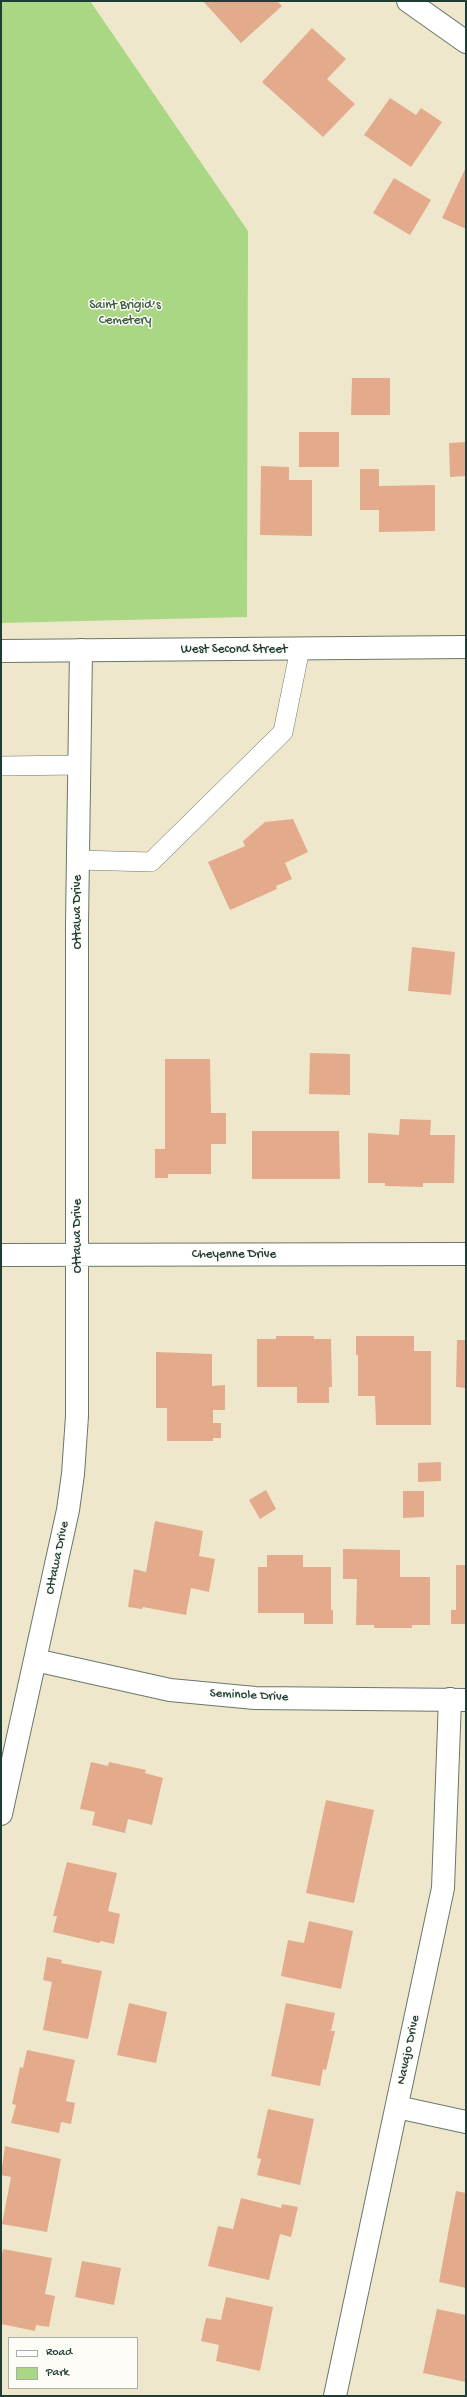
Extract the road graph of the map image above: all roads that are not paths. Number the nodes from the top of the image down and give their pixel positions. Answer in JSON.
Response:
{"nodes":[{"id":1,"x":408,"y":1,"type":"edge"},
{"id":2,"x":466,"y":42,"type":"edge"},
{"id":3,"x":466,"y":646,"type":"edge"},
{"id":4,"x":300,"y":649,"type":"junction"},
{"id":5,"x":82,"y":650,"type":"junction"},
{"id":6,"x":1,"y":651,"type":"edge"},
{"id":7,"x":80,"y":765,"type":"junction"},
{"id":8,"x":1,"y":766,"type":"edge"},
{"id":9,"x":78,"y":860,"type":"junction"},
{"id":10,"x":466,"y":1254,"type":"edge"},
{"id":11,"x":1,"y":1255,"type":"edge"},
{"id":12,"x":78,"y":1255,"type":"junction"},
{"id":13,"x":35,"y":1660,"type":"junction"},
{"id":14,"x":458,"y":1700,"type":"edge"},
{"id":15,"x":1,"y":1814,"type":"edge"},
{"id":16,"x":397,"y":2107,"type":"junction"},
{"id":17,"x":466,"y":2122,"type":"edge"},
{"id":18,"x":335,"y":2396,"type":"edge"}],
"edges":[{"from":1,"to":2,"type":"street"},
{"from":3,"to":4,"type":"street","name":"West Second Street"},
{"from":4,"to":5,"type":"street","name":"West Second Street"},
{"from":4,"to":9,"type":"lane"},
{"from":5,"to":6,"type":"street","name":"West Second Street"},
{"from":5,"to":7,"type":"street","name":"Ottawa Drive"},
{"from":7,"to":8,"type":"lane"},
{"from":7,"to":9,"type":"street","name":"Ottawa Drive"},
{"from":9,"to":12,"type":"street","name":"Ottawa Drive"},
{"from":10,"to":12,"type":"street","name":"Cheyenne Drive"},
{"from":11,"to":12,"type":"street","name":"Cheyenne Drive"},
{"from":12,"to":13,"type":"street","name":"Ottawa Drive"},
{"from":13,"to":14,"type":"street","name":"Seminole Drive"},
{"from":13,"to":15,"type":"street","name":"Ottawa Drive"},
{"from":14,"to":16,"type":"street","name":"Navajo Drive"},
{"from":16,"to":17,"type":"street"},
{"from":16,"to":18,"type":"street","name":"Navajo Drive"}]}
